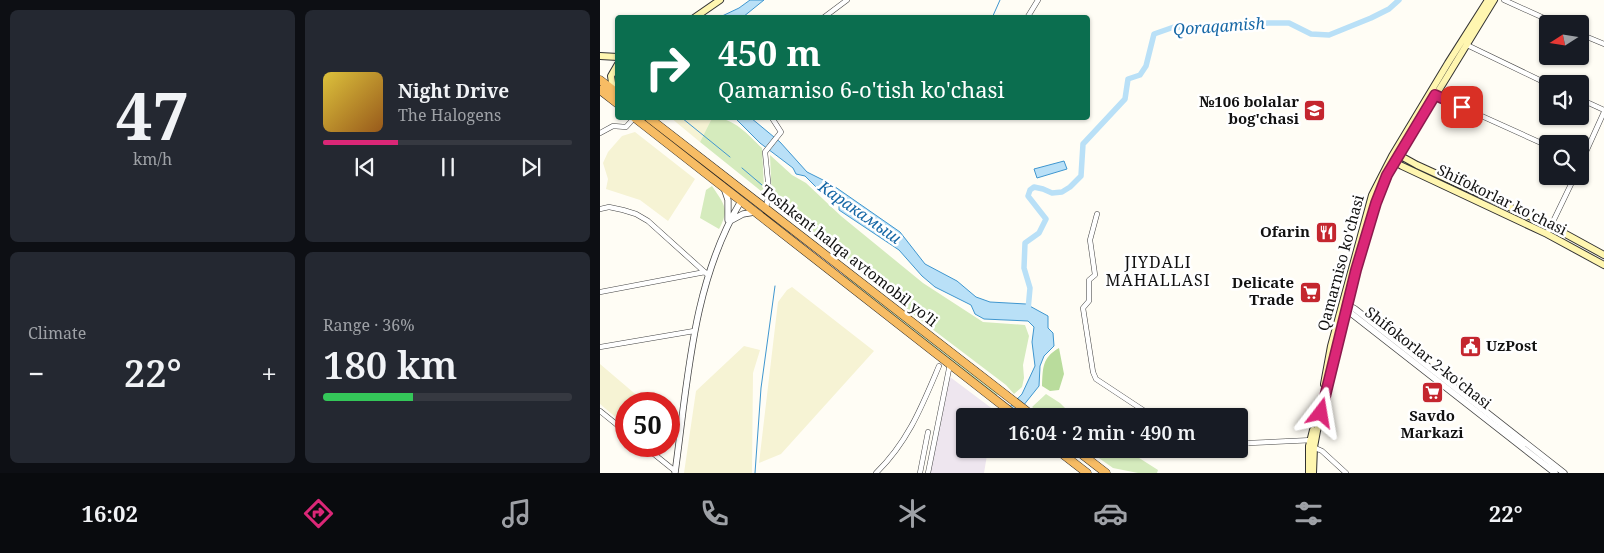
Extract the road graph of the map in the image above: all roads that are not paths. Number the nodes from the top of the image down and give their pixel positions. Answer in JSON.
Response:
{"nodes":[{"id":1,"x":720,"y":0,"type":"edge"},
{"id":2,"x":847,"y":0,"type":"edge"},
{"id":3,"x":1038,"y":0,"type":"edge"},
{"id":4,"x":1488,"y":0,"type":"edge"},
{"id":5,"x":1494,"y":0,"type":"edge"},
{"id":6,"x":1504,"y":0,"type":"edge"},
{"id":7,"x":698,"y":15,"type":"edge"},
{"id":8,"x":827,"y":15,"type":"edge"},
{"id":9,"x":1029,"y":15,"type":"edge"},
{"id":10,"x":1539,"y":16,"type":"edge"},
{"id":11,"x":1589,"y":38,"type":"edge"},
{"id":12,"x":1604,"y":44,"type":"edge"},
{"id":13,"x":1466,"y":45,"type":"junction"},
{"id":14,"x":600,"y":56,"type":"edge"},
{"id":15,"x":615,"y":57,"type":"edge"},
{"id":16,"x":615,"y":69,"type":"edge"},
{"id":17,"x":600,"y":80,"type":"edge"},
{"id":18,"x":1539,"y":80,"type":"edge"},
{"id":19,"x":600,"y":90,"type":"edge"},
{"id":20,"x":612,"y":93,"type":"edge"},
{"id":21,"x":1435,"y":95,"type":"junction"},
{"id":22,"x":1589,"y":105,"type":"edge"},
{"id":23,"x":1604,"y":114,"type":"edge"},
{"id":24,"x":632,"y":120,"type":"edge"},
{"id":25,"x":637,"y":120,"type":"edge"},
{"id":26,"x":651,"y":120,"type":"edge"},
{"id":27,"x":773,"y":120,"type":"edge"},
{"id":28,"x":600,"y":132,"type":"edge"},
{"id":29,"x":1539,"y":142,"type":"edge"},
{"id":30,"x":1589,"y":145,"type":"edge"},
{"id":31,"x":1395,"y":158,"type":"junction"},
{"id":32,"x":1570,"y":185,"type":"edge"},
{"id":33,"x":724,"y":188,"type":"junction"},
{"id":34,"x":746,"y":193,"type":"junction"},
{"id":35,"x":741,"y":201,"type":"junction"},
{"id":36,"x":766,"y":208,"type":"junction"},
{"id":37,"x":600,"y":209,"type":"edge"},
{"id":38,"x":755,"y":212,"type":"junction"},
{"id":39,"x":1097,"y":214,"type":"dead end"},
{"id":40,"x":728,"y":222,"type":"junction"},
{"id":41,"x":1551,"y":226,"type":"junction"},
{"id":42,"x":1547,"y":234,"type":"junction"},
{"id":43,"x":1604,"y":255,"type":"edge"},
{"id":44,"x":840,"y":265,"type":"junction"},
{"id":45,"x":1604,"y":265,"type":"edge"},
{"id":46,"x":706,"y":273,"type":"junction"},
{"id":47,"x":833,"y":274,"type":"junction"},
{"id":48,"x":600,"y":292,"type":"edge"},
{"id":49,"x":1345,"y":307,"type":"junction"},
{"id":50,"x":694,"y":331,"type":"junction"},
{"id":51,"x":600,"y":347,"type":"edge"},
{"id":52,"x":950,"y":364,"type":"junction"},
{"id":53,"x":939,"y":366,"type":"dead end"},
{"id":54,"x":1006,"y":408,"type":"edge"},
{"id":55,"x":1023,"y":408,"type":"edge"},
{"id":56,"x":1140,"y":408,"type":"edge"},
{"id":57,"x":600,"y":411,"type":"edge"},
{"id":58,"x":615,"y":423,"type":"edge"},
{"id":59,"x":928,"y":432,"type":"dead end"},
{"id":60,"x":1248,"y":443,"type":"edge"},
{"id":61,"x":1312,"y":443,"type":"junction"},
{"id":62,"x":657,"y":457,"type":"edge"},
{"id":63,"x":1068,"y":458,"type":"edge"},
{"id":64,"x":1087,"y":458,"type":"edge"},
{"id":65,"x":675,"y":472,"type":"edge"},
{"id":66,"x":876,"y":473,"type":"edge"},
{"id":67,"x":920,"y":473,"type":"edge"},
{"id":68,"x":928,"y":473,"type":"edge"},
{"id":69,"x":1087,"y":473,"type":"edge"},
{"id":70,"x":1106,"y":473,"type":"edge"},
{"id":71,"x":1309,"y":473,"type":"edge"},
{"id":72,"x":1313,"y":473,"type":"edge"},
{"id":73,"x":1346,"y":473,"type":"edge"},
{"id":74,"x":1555,"y":473,"type":"edge"},
{"id":75,"x":1564,"y":473,"type":"edge"}],
"edges":[{"from":1,"to":7,"type":"main road"},
{"from":2,"to":8,"type":"street"},
{"from":3,"to":9,"type":"street"},
{"from":4,"to":31,"type":"main road","name":"Qamarniso ko'chasi"},
{"from":5,"to":13,"type":"main road","name":"Qamarniso ko'chasi"},
{"from":6,"to":10,"type":"street"},
{"from":11,"to":12,"type":"street"},
{"from":13,"to":18,"type":"street"},
{"from":13,"to":21,"type":"main road","name":"Qamarniso ko'chasi"},
{"from":14,"to":15,"type":"main road"},
{"from":16,"to":20,"type":"main road"},
{"from":17,"to":20,"type":"highway"},
{"from":19,"to":20,"type":"highway"},
{"from":21,"to":29,"type":"street"},
{"from":21,"to":31,"type":"main road","name":"Qamarniso ko'chasi"},
{"from":22,"to":23,"type":"street"},
{"from":23,"to":30,"type":"street"},
{"from":24,"to":28,"type":"street"},
{"from":25,"to":33,"type":"highway","name":"Toshkent halqa avtomobil yo'li"},
{"from":26,"to":34,"type":"highway","name":"Toshkent halqa avtomobil yo'li"},
{"from":27,"to":36,"type":"street"},
{"from":31,"to":41,"type":"main road","name":"Shifokorlar ko'chasi"},
{"from":31,"to":42,"type":"main road","name":"Shifokorlar ko'chasi"},
{"from":31,"to":49,"type":"main road","name":"Qamarniso ko'chasi"},
{"from":32,"to":41,"type":"street"},
{"from":33,"to":35,"type":"highway","name":"Toshkent halqa avtomobil yo'li"},
{"from":33,"to":40,"type":"street"},
{"from":34,"to":35,"type":"highway"},
{"from":34,"to":36,"type":"highway","name":"Toshkent halqa avtomobil yo'li"},
{"from":35,"to":38,"type":"highway","name":"Toshkent halqa avtomobil yo'li"},
{"from":35,"to":40,"type":"street"},
{"from":36,"to":44,"type":"highway","name":"Toshkent halqa avtomobil yo'li"},
{"from":37,"to":46,"type":"street"},
{"from":38,"to":40,"type":"street"},
{"from":38,"to":47,"type":"highway","name":"Toshkent halqa avtomobil yo'li"},
{"from":39,"to":56,"type":"street"},
{"from":40,"to":46,"type":"street"},
{"from":41,"to":42,"type":"street"},
{"from":41,"to":43,"type":"main road","name":"Shifokorlar ko'chasi"},
{"from":42,"to":45,"type":"main road","name":"Shifokorlar ko'chasi"},
{"from":44,"to":47,"type":"highway"},
{"from":44,"to":55,"type":"highway","name":"Toshkent halqa avtomobil yo'li"},
{"from":46,"to":48,"type":"street"},
{"from":46,"to":50,"type":"street"},
{"from":47,"to":52,"type":"highway","name":"Toshkent halqa avtomobil yo'li"},
{"from":49,"to":61,"type":"main road","name":"Qamarniso ko'chasi"},
{"from":49,"to":74,"type":"street","name":"Shifokorlar 2-ko'chasi"},
{"from":49,"to":75,"type":"street","name":"Shifokorlar 2-ko'chasi"},
{"from":50,"to":51,"type":"street"},
{"from":50,"to":65,"type":"street"},
{"from":52,"to":54,"type":"highway","name":"Toshkent halqa avtomobil yo'li"},
{"from":52,"to":68,"type":"street"},
{"from":53,"to":66,"type":"street"},
{"from":57,"to":58,"type":"street"},
{"from":59,"to":67,"type":"street"},
{"from":60,"to":61,"type":"street"},
{"from":61,"to":71,"type":"main road","name":"Qamarniso ko'chasi"},
{"from":61,"to":72,"type":"main road","name":"Qamarniso ko'chasi"},
{"from":61,"to":73,"type":"street"},
{"from":62,"to":65,"type":"street"},
{"from":63,"to":69,"type":"highway"},
{"from":64,"to":70,"type":"highway"}]}
